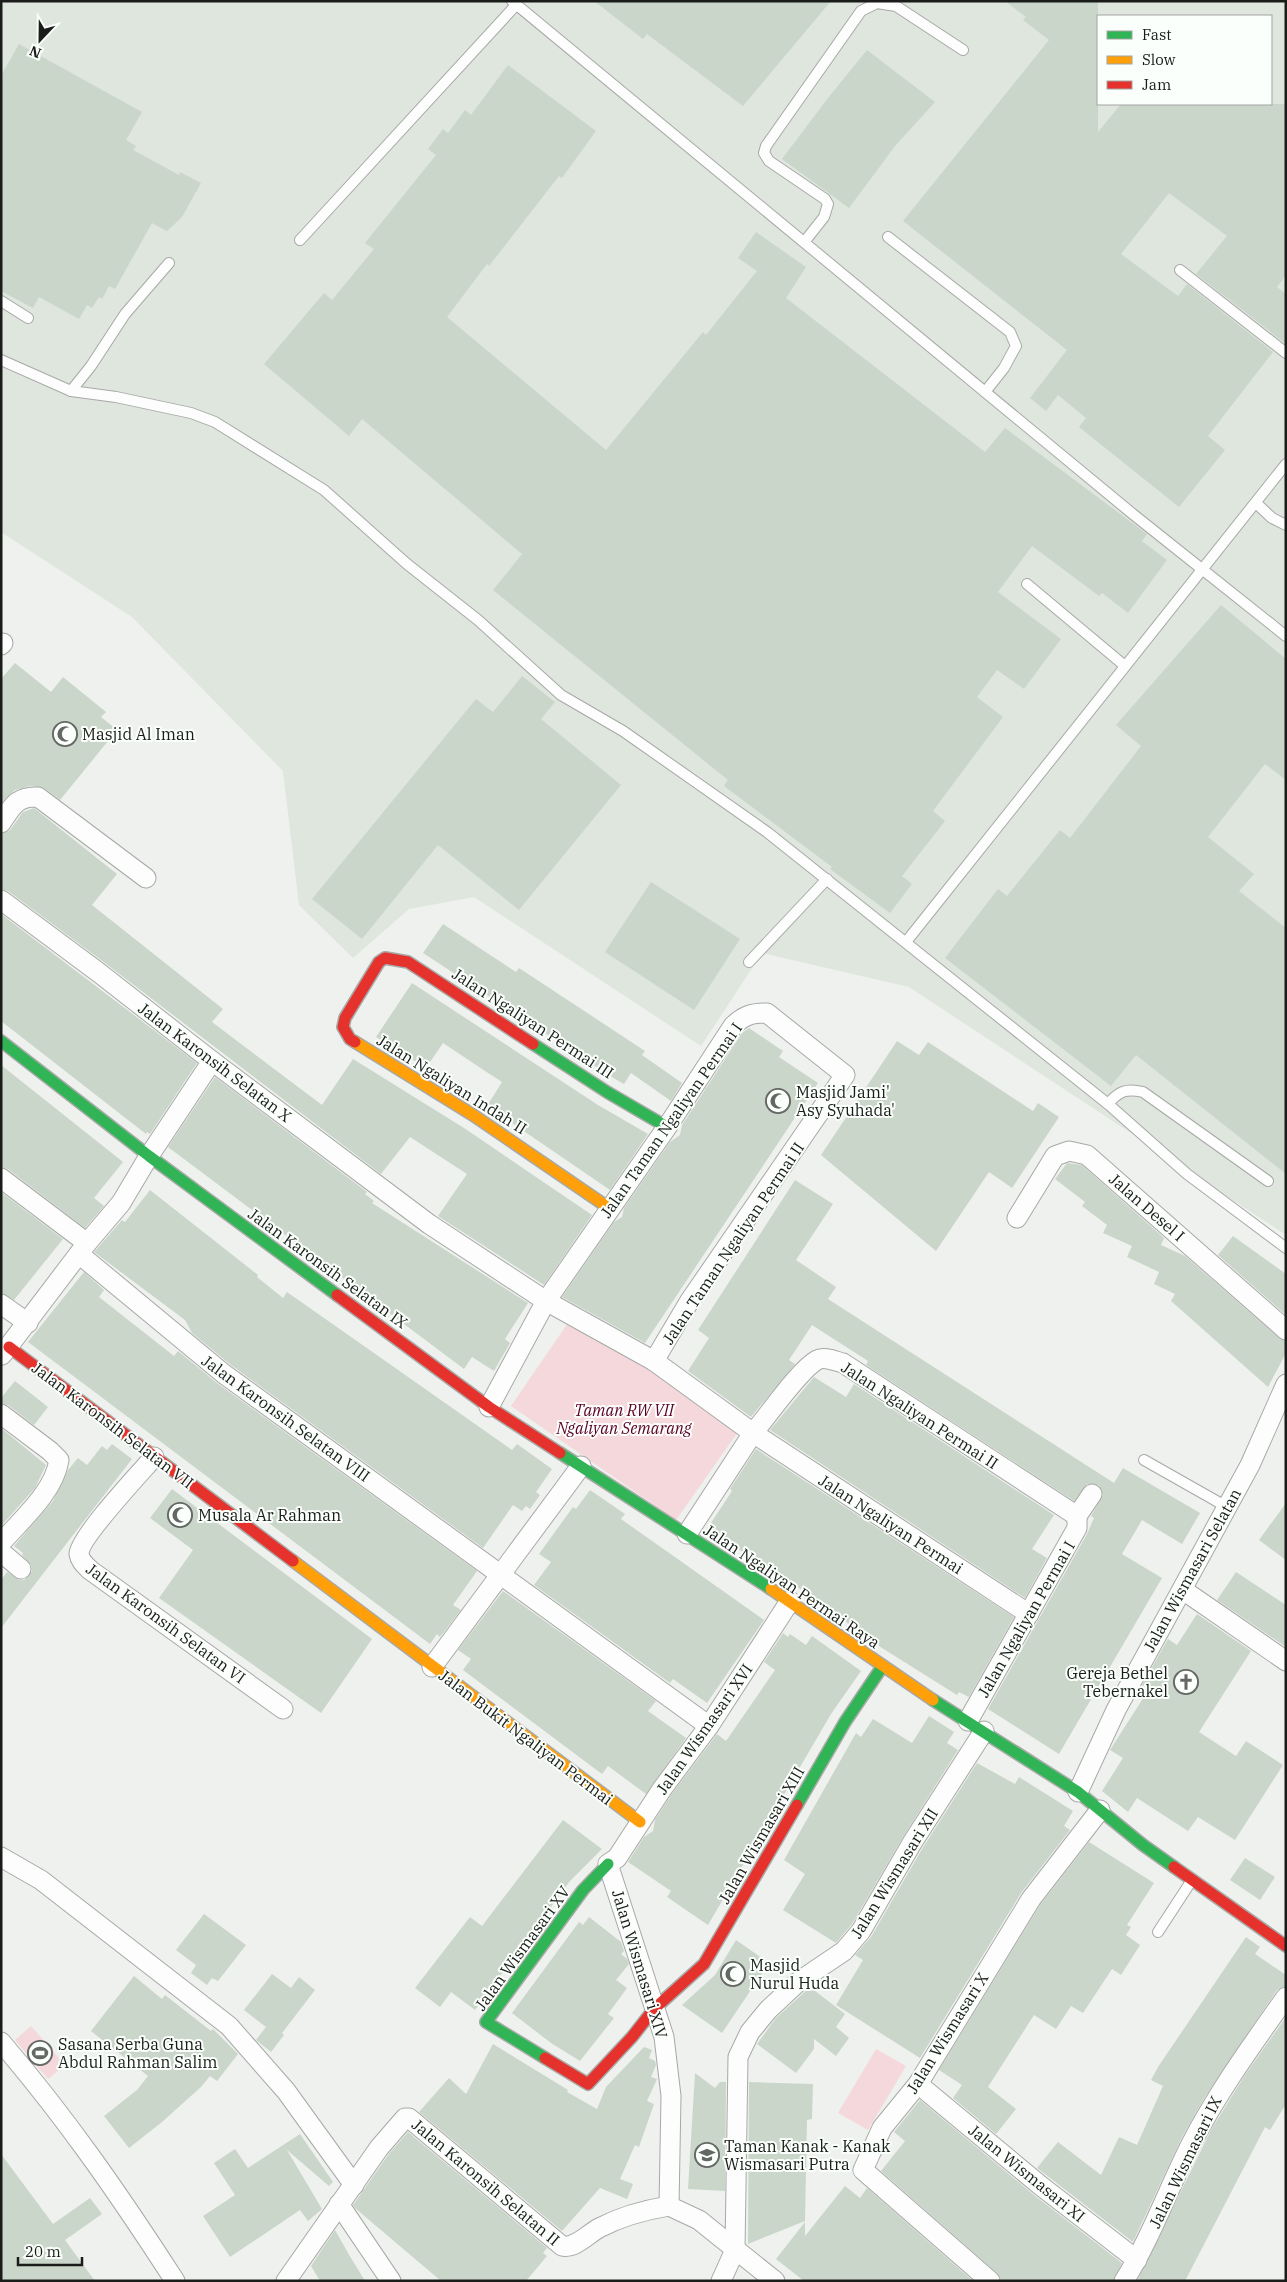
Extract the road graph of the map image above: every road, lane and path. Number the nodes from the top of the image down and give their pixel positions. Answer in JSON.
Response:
{"nodes":[{"id":1,"x":514,"y":3,"type":"edge"},
{"id":2,"x":963,"y":50,"type":"dead end"},
{"id":3,"x":888,"y":236,"type":"dead end"},
{"id":4,"x":300,"y":240,"type":"dead end"},
{"id":5,"x":805,"y":241,"type":"junction"},
{"id":6,"x":169,"y":263,"type":"dead end"},
{"id":7,"x":1180,"y":270,"type":"dead end"},
{"id":8,"x":1,"y":301,"type":"edge"},
{"id":9,"x":28,"y":318,"type":"dead end"},
{"id":10,"x":1286,"y":353,"type":"edge"},
{"id":11,"x":1,"y":360,"type":"edge"},
{"id":12,"x":71,"y":391,"type":"junction"},
{"id":13,"x":985,"y":392,"type":"junction"},
{"id":14,"x":1286,"y":464,"type":"edge"},
{"id":15,"x":1256,"y":503,"type":"junction"},
{"id":16,"x":1286,"y":525,"type":"edge"},
{"id":17,"x":1202,"y":570,"type":"junction"},
{"id":18,"x":1027,"y":584,"type":"dead end"},
{"id":19,"x":1286,"y":636,"type":"edge"},
{"id":20,"x":1125,"y":666,"type":"junction"},
{"id":21,"x":1,"y":824,"type":"edge"},
{"id":22,"x":146,"y":878,"type":"dead end"},
{"id":23,"x":827,"y":879,"type":"junction"},
{"id":24,"x":1,"y":900,"type":"edge"},
{"id":25,"x":906,"y":942,"type":"junction"},
{"id":26,"x":379,"y":962,"type":"joint"},
{"id":27,"x":749,"y":962,"type":"dead end"},
{"id":28,"x":1,"y":1041,"type":"edge"},
{"id":29,"x":212,"y":1061,"type":"junction"},
{"id":30,"x":845,"y":1075,"type":"joint"},
{"id":31,"x":1108,"y":1104,"type":"junction"},
{"id":32,"x":667,"y":1127,"type":"junction"},
{"id":33,"x":149,"y":1156,"type":"junction"},
{"id":34,"x":1,"y":1178,"type":"edge"},
{"id":35,"x":1268,"y":1181,"type":"dead end"},
{"id":36,"x":609,"y":1208,"type":"junction"},
{"id":37,"x":1017,"y":1218,"type":"dead end"},
{"id":38,"x":1286,"y":1248,"type":"edge"},
{"id":39,"x":83,"y":1249,"type":"junction"},
{"id":40,"x":546,"y":1301,"type":"junction"},
{"id":41,"x":1,"y":1304,"type":"edge"},
{"id":42,"x":28,"y":1323,"type":"junction"},
{"id":43,"x":1286,"y":1330,"type":"edge"},
{"id":44,"x":5,"y":1351,"type":"edge"},
{"id":45,"x":654,"y":1361,"type":"junction"},
{"id":46,"x":1286,"y":1384,"type":"edge"},
{"id":47,"x":489,"y":1407,"type":"junction"},
{"id":48,"x":1,"y":1414,"type":"edge"},
{"id":49,"x":754,"y":1434,"type":"junction"},
{"id":50,"x":154,"y":1457,"type":"junction"},
{"id":51,"x":1144,"y":1460,"type":"dead end"},
{"id":52,"x":581,"y":1466,"type":"junction"},
{"id":53,"x":1092,"y":1494,"type":"dead end"},
{"id":54,"x":1227,"y":1507,"type":"junction"},
{"id":55,"x":1077,"y":1516,"type":"junction"},
{"id":56,"x":687,"y":1534,"type":"junction"},
{"id":57,"x":1,"y":1543,"type":"edge"},
{"id":58,"x":1,"y":1552,"type":"edge"},
{"id":59,"x":21,"y":1569,"type":"dead end"},
{"id":60,"x":500,"y":1574,"type":"junction"},
{"id":61,"x":1183,"y":1590,"type":"junction"},
{"id":62,"x":790,"y":1601,"type":"junction"},
{"id":63,"x":1029,"y":1614,"type":"junction"},
{"id":64,"x":1286,"y":1661,"type":"edge"},
{"id":65,"x":432,"y":1666,"type":"junction"},
{"id":66,"x":882,"y":1667,"type":"junction"},
{"id":67,"x":283,"y":1709,"type":"dead end"},
{"id":68,"x":968,"y":1721,"type":"junction"},
{"id":69,"x":709,"y":1726,"type":"junction"},
{"id":70,"x":984,"y":1731,"type":"junction"},
{"id":71,"x":1078,"y":1792,"type":"junction"},
{"id":72,"x":1100,"y":1810,"type":"junction"},
{"id":73,"x":640,"y":1822,"type":"junction"},
{"id":74,"x":1,"y":1857,"type":"edge"},
{"id":75,"x":612,"y":1861,"type":"junction"},
{"id":76,"x":1192,"y":1880,"type":"junction"},
{"id":77,"x":1158,"y":1932,"type":"dead end"},
{"id":78,"x":1286,"y":1946,"type":"edge"},
{"id":79,"x":1286,"y":1997,"type":"edge"},
{"id":80,"x":654,"y":2009,"type":"junction"},
{"id":81,"x":1,"y":2042,"type":"edge"},
{"id":82,"x":918,"y":2084,"type":"junction"},
{"id":83,"x":354,"y":2185,"type":"junction"},
{"id":84,"x":339,"y":2204,"type":"junction"},
{"id":85,"x":669,"y":2206,"type":"junction"},
{"id":86,"x":735,"y":2250,"type":"junction"},
{"id":87,"x":1137,"y":2260,"type":"junction"},
{"id":88,"x":175,"y":2281,"type":"edge"},
{"id":89,"x":286,"y":2281,"type":"edge"},
{"id":90,"x":391,"y":2281,"type":"edge"},
{"id":91,"x":720,"y":2281,"type":"edge"},
{"id":92,"x":775,"y":2281,"type":"edge"},
{"id":93,"x":990,"y":2281,"type":"edge"},
{"id":94,"x":1124,"y":2281,"type":"edge"}],
"edges":[{"from":1,"to":4,"type":"lane"},
{"from":1,"to":5,"type":"lane"},
{"from":2,"to":5,"type":"lane"},
{"from":3,"to":13,"type":"lane"},
{"from":5,"to":13,"type":"lane"},
{"from":6,"to":12,"type":"lane"},
{"from":7,"to":10,"type":"lane"},
{"from":8,"to":9,"type":"lane"},
{"from":11,"to":12,"type":"lane"},
{"from":12,"to":23,"type":"lane"},
{"from":13,"to":17,"type":"lane"},
{"from":14,"to":15,"type":"lane"},
{"from":15,"to":16,"type":"lane"},
{"from":15,"to":17,"type":"lane"},
{"from":17,"to":19,"type":"lane"},
{"from":17,"to":20,"type":"lane"},
{"from":18,"to":20,"type":"lane"},
{"from":20,"to":25,"type":"lane"},
{"from":21,"to":22,"type":"street"},
{"from":23,"to":25,"type":"lane"},
{"from":23,"to":27,"type":"lane"},
{"from":24,"to":29,"type":"street","name":"Jalan Karonsih Selatan X"},
{"from":25,"to":31,"type":"lane"},
{"from":26,"to":32,"type":"street","name":"Jalan Ngaliyan Permai III"},
{"from":26,"to":36,"type":"street","name":"Jalan Ngaliyan Indah II"},
{"from":28,"to":33,"type":"street","name":"Jalan Karonsih Selatan IX"},
{"from":29,"to":33,"type":"street"},
{"from":29,"to":40,"type":"street","name":"Jalan Karonsih Selatan X"},
{"from":30,"to":32,"type":"street","name":"Jalan Taman Ngaliyan Permai I"},
{"from":30,"to":45,"type":"street","name":"Jalan Taman Ngaliyan Permai II"},
{"from":31,"to":35,"type":"lane"},
{"from":31,"to":38,"type":"lane"},
{"from":32,"to":36,"type":"street","name":"Jalan Taman Ngaliyan Permai I"},
{"from":33,"to":39,"type":"street"},
{"from":33,"to":47,"type":"street","name":"Jalan Karonsih Selatan IX"},
{"from":34,"to":39,"type":"street","name":"Jalan Karonsih Selatan VIII"},
{"from":36,"to":40,"type":"street","name":"Jalan Taman Ngaliyan Permai I"},
{"from":37,"to":43,"type":"street","name":"Jalan Desel I"},
{"from":39,"to":42,"type":"street"},
{"from":39,"to":60,"type":"street","name":"Jalan Karonsih Selatan VIII"},
{"from":40,"to":45,"type":"street"},
{"from":40,"to":47,"type":"street"},
{"from":41,"to":42,"type":"street"},
{"from":42,"to":44,"type":"street"},
{"from":44,"to":50,"type":"street","name":"Jalan Karonsih Selatan VII"},
{"from":45,"to":49,"type":"street"},
{"from":46,"to":54,"type":"street","name":"Jalan Wismasari Selatan"},
{"from":47,"to":52,"type":"street","name":"Jalan Ngaliyan Permai Raya"},
{"from":48,"to":57,"type":"street"},
{"from":49,"to":55,"type":"street","name":"Jalan Ngaliyan Permai II"},
{"from":49,"to":56,"type":"street","name":"Jalan Ngaliyan Permai II"},
{"from":49,"to":63,"type":"street","name":"Jalan Ngaliyan Permai"},
{"from":50,"to":65,"type":"street","name":"Jalan Karonsih Selatan VII"},
{"from":50,"to":67,"type":"street","name":"Jalan Karonsih Selatan VI"},
{"from":51,"to":54,"type":"lane"},
{"from":52,"to":56,"type":"street","name":"Jalan Ngaliyan Permai Raya"},
{"from":52,"to":60,"type":"street","name":"Jalan Bukit Ngaliyan Permai"},
{"from":53,"to":55,"type":"street","name":"Jalan Ngaliyan Permai I"},
{"from":54,"to":61,"type":"street","name":"Jalan Wismasari Selatan"},
{"from":55,"to":63,"type":"street","name":"Jalan Ngaliyan Permai I"},
{"from":56,"to":62,"type":"street","name":"Jalan Ngaliyan Permai Raya"},
{"from":58,"to":59,"type":"street"},
{"from":60,"to":65,"type":"street","name":"Jalan Bukit Ngaliyan Permai"},
{"from":60,"to":69,"type":"street"},
{"from":61,"to":64,"type":"street"},
{"from":61,"to":71,"type":"street","name":"Jalan Wismasari Selatan"},
{"from":62,"to":66,"type":"street","name":"Jalan Ngaliyan Permai Raya"},
{"from":62,"to":69,"type":"street","name":"Jalan Wismasari XVI"},
{"from":63,"to":68,"type":"street","name":"Jalan Ngaliyan Permai I"},
{"from":65,"to":73,"type":"street","name":"Jalan Bukit Ngaliyan Permai"},
{"from":66,"to":68,"type":"street","name":"Jalan Ngaliyan Permai Raya"},
{"from":66,"to":80,"type":"street","name":"Jalan Wismasari XIII"},
{"from":68,"to":70,"type":"street","name":"Jalan Ngaliyan Permai Raya"},
{"from":69,"to":73,"type":"street","name":"Jalan Wismasari XVI"},
{"from":70,"to":71,"type":"street","name":"Jalan Ngaliyan Permai Raya"},
{"from":70,"to":86,"type":"street","name":"Jalan Wismasari XII"},
{"from":71,"to":72,"type":"street"},
{"from":72,"to":76,"type":"street"},
{"from":72,"to":82,"type":"street","name":"Jalan Wismasari X"},
{"from":73,"to":75,"type":"street","name":"Jalan Wismasari XVI"},
{"from":74,"to":83,"type":"street"},
{"from":75,"to":80,"type":"street","name":"Jalan Wismasari XIV"},
{"from":75,"to":80,"type":"street","name":"Jalan Wismasari XV"},
{"from":76,"to":77,"type":"lane"},
{"from":76,"to":78,"type":"street"},
{"from":79,"to":87,"type":"street","name":"Jalan Wismasari IX"},
{"from":80,"to":85,"type":"street","name":"Jalan Wismasari XIV"},
{"from":81,"to":88,"type":"street"},
{"from":82,"to":87,"type":"street","name":"Jalan Wismasari XI"},
{"from":82,"to":93,"type":"street","name":"Jalan Wismasari X"},
{"from":83,"to":84,"type":"street","name":"Jalan Karonsih Selatan II"},
{"from":83,"to":85,"type":"street","name":"Jalan Karonsih Selatan II"},
{"from":84,"to":89,"type":"street","name":"Jalan Karonsih Selatan II"},
{"from":84,"to":90,"type":"street"},
{"from":85,"to":86,"type":"street"},
{"from":86,"to":91,"type":"street"},
{"from":86,"to":92,"type":"street"},
{"from":87,"to":94,"type":"street","name":"Jalan Wismasari IX"}]}
